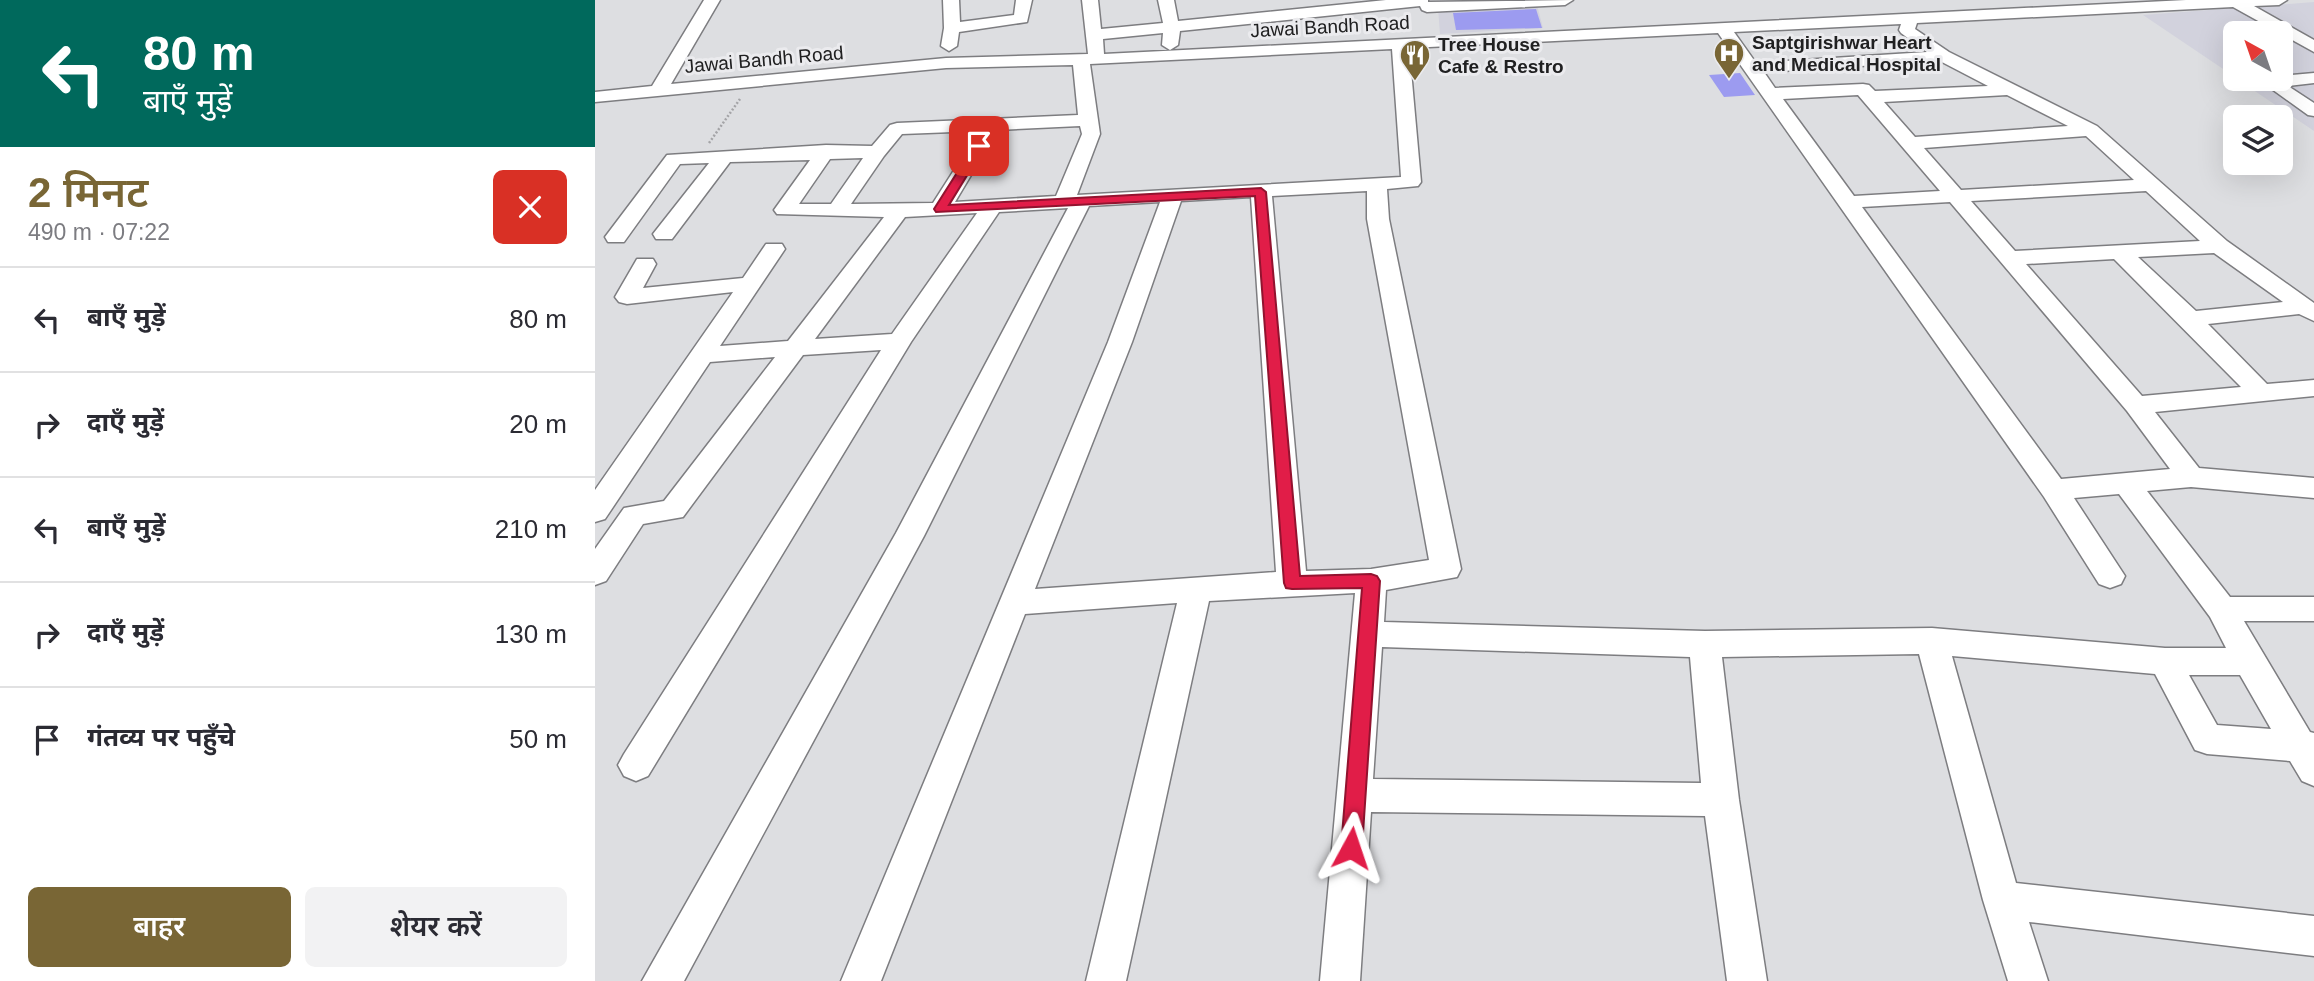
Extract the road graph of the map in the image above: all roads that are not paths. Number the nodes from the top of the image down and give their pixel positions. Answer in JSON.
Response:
{"nodes":[{"id":1,"x":712,"y":0,"type":"edge"},
{"id":2,"x":951,"y":0,"type":"edge"},
{"id":3,"x":1024,"y":0,"type":"edge"},
{"id":4,"x":1090,"y":0,"type":"edge"},
{"id":5,"x":1275,"y":0,"type":"edge"},
{"id":6,"x":1565,"y":0,"type":"edge"},
{"id":7,"x":1901,"y":0,"type":"edge"},
{"id":8,"x":1939,"y":0,"type":"edge"},
{"id":9,"x":2279,"y":0,"type":"edge"},
{"id":10,"x":2234,"y":1,"type":"edge"},
{"id":11,"x":2186,"y":2,"type":"edge"},
{"id":12,"x":1235,"y":4,"type":"dead end"},
{"id":13,"x":2108,"y":4,"type":"edge"},
{"id":14,"x":1172,"y":7,"type":"edge"},
{"id":15,"x":1961,"y":16,"type":"junction"},
{"id":16,"x":1918,"y":18,"type":"junction"},
{"id":17,"x":1420,"y":21,"type":"edge"},
{"id":18,"x":952,"y":28,"type":"junction"},
{"id":19,"x":1723,"y":28,"type":"junction"},
{"id":20,"x":1172,"y":29,"type":"junction"},
{"id":21,"x":1093,"y":35,"type":"junction"},
{"id":22,"x":2314,"y":47,"type":"edge"},
{"id":23,"x":1169,"y":55,"type":"junction"},
{"id":24,"x":1943,"y":56,"type":"junction"},
{"id":25,"x":1089,"y":60,"type":"junction"},
{"id":26,"x":946,"y":62,"type":"junction"},
{"id":27,"x":1752,"y":68,"type":"junction"},
{"id":28,"x":2314,"y":78,"type":"edge"},
{"id":29,"x":659,"y":89,"type":"junction"},
{"id":30,"x":2010,"y":90,"type":"junction"},
{"id":31,"x":1770,"y":94,"type":"junction"},
{"id":32,"x":595,"y":97,"type":"edge"},
{"id":33,"x":1870,"y":97,"type":"junction"},
{"id":34,"x":2314,"y":111,"type":"edge"},
{"id":35,"x":1088,"y":120,"type":"junction"},
{"id":36,"x":992,"y":124,"type":"junction"},
{"id":37,"x":2090,"y":130,"type":"junction"},
{"id":38,"x":1911,"y":143,"type":"junction"},
{"id":39,"x":826,"y":151,"type":"junction"},
{"id":40,"x":877,"y":152,"type":"junction"},
{"id":41,"x":724,"y":156,"type":"junction"},
{"id":42,"x":2151,"y":185,"type":"junction"},
{"id":43,"x":1377,"y":186,"type":"junction"},
{"id":44,"x":1261,"y":192,"type":"junction"},
{"id":45,"x":1955,"y":196,"type":"junction"},
{"id":46,"x":1172,"y":198,"type":"junction"},
{"id":47,"x":1847,"y":202,"type":"junction"},
{"id":48,"x":1072,"y":203,"type":"junction"},
{"id":49,"x":992,"y":207,"type":"junction"},
{"id":50,"x":838,"y":209,"type":"junction"},
{"id":51,"x":940,"y":209,"type":"junction"},
{"id":52,"x":899,"y":211,"type":"junction"},
{"id":53,"x":664,"y":234,"type":"dead end"},
{"id":54,"x":616,"y":237,"type":"dead end"},
{"id":55,"x":2219,"y":246,"type":"junction"},
{"id":56,"x":774,"y":249,"type":"dead end"},
{"id":57,"x":2119,"y":251,"type":"junction"},
{"id":58,"x":2008,"y":258,"type":"junction"},
{"id":59,"x":645,"y":264,"type":"dead end"},
{"id":60,"x":748,"y":284,"type":"junction"},
{"id":61,"x":2309,"y":310,"type":"edge"},
{"id":62,"x":2190,"y":319,"type":"junction"},
{"id":63,"x":899,"y":341,"type":"junction"},
{"id":64,"x":795,"y":348,"type":"junction"},
{"id":65,"x":701,"y":355,"type":"junction"},
{"id":66,"x":2314,"y":388,"type":"edge"},
{"id":67,"x":2262,"y":394,"type":"junction"},
{"id":68,"x":2136,"y":405,"type":"junction"},
{"id":69,"x":2191,"y":477,"type":"junction"},
{"id":70,"x":2125,"y":482,"type":"junction"},
{"id":71,"x":2054,"y":490,"type":"junction"},
{"id":72,"x":2310,"y":494,"type":"edge"},
{"id":73,"x":595,"y":513,"type":"edge"},
{"id":74,"x":634,"y":515,"type":"junction"},
{"id":75,"x":595,"y":573,"type":"edge"},
{"id":76,"x":2109,"y":576,"type":"dead end"},
{"id":77,"x":1371,"y":581,"type":"junction"},
{"id":78,"x":1292,"y":583,"type":"junction"},
{"id":79,"x":1196,"y":589,"type":"junction"},
{"id":80,"x":1014,"y":603,"type":"junction"},
{"id":81,"x":2222,"y":609,"type":"junction"},
{"id":82,"x":2314,"y":609,"type":"edge"},
{"id":83,"x":1369,"y":634,"type":"junction"},
{"id":84,"x":1932,"y":641,"type":"junction"},
{"id":85,"x":1705,"y":644,"type":"junction"},
{"id":86,"x":2165,"y":661,"type":"junction"},
{"id":87,"x":2249,"y":662,"type":"junction"},
{"id":88,"x":2310,"y":756,"type":"edge"},
{"id":89,"x":636,"y":765,"type":"dead end"},
{"id":90,"x":1356,"y":795,"type":"junction"},
{"id":91,"x":1721,"y":800,"type":"junction"},
{"id":92,"x":2002,"y":900,"type":"junction"},
{"id":93,"x":2314,"y":936,"type":"edge"},
{"id":94,"x":662,"y":981,"type":"edge"},
{"id":95,"x":861,"y":981,"type":"edge"},
{"id":96,"x":1106,"y":981,"type":"edge"},
{"id":97,"x":1340,"y":981,"type":"edge"},
{"id":98,"x":1747,"y":981,"type":"edge"},
{"id":99,"x":2028,"y":981,"type":"edge"}],
"edges":[{"from":1,"to":29,"type":"street"},
{"from":2,"to":18,"type":"street"},
{"from":3,"to":18,"type":"street"},
{"from":4,"to":21,"type":"street"},
{"from":5,"to":12,"type":"street"},
{"from":6,"to":17,"type":"street"},
{"from":7,"to":16,"type":"street"},
{"from":8,"to":15,"type":"street"},
{"from":9,"to":10,"type":"street","name":"Jawai Bandh Road"},
{"from":10,"to":11,"type":"street","name":"Jawai Bandh Road"},
{"from":10,"to":22,"type":"street"},
{"from":11,"to":13,"type":"street","name":"Jawai Bandh Road"},
{"from":13,"to":15,"type":"street","name":"Jawai Bandh Road"},
{"from":14,"to":20,"type":"street"},
{"from":15,"to":16,"type":"street","name":"Jawai Bandh Road"},
{"from":16,"to":19,"type":"street","name":"Jawai Bandh Road"},
{"from":16,"to":24,"type":"street"},
{"from":17,"to":19,"type":"street","name":"Jawai Bandh Road"},
{"from":17,"to":20,"type":"street"},
{"from":17,"to":23,"type":"street","name":"Jawai Bandh Road"},
{"from":17,"to":43,"type":"street"},
{"from":18,"to":26,"type":"street"},
{"from":19,"to":27,"type":"street"},
{"from":20,"to":21,"type":"street"},
{"from":20,"to":23,"type":"street"},
{"from":21,"to":25,"type":"street"},
{"from":23,"to":25,"type":"street","name":"Jawai Bandh Road"},
{"from":24,"to":27,"type":"street"},
{"from":24,"to":30,"type":"street"},
{"from":25,"to":26,"type":"street","name":"Jawai Bandh Road"},
{"from":25,"to":35,"type":"street"},
{"from":26,"to":29,"type":"street","name":"Jawai Bandh Road"},
{"from":27,"to":31,"type":"street"},
{"from":28,"to":34,"type":"street"},
{"from":29,"to":32,"type":"street","name":"Jawai Bandh Road"},
{"from":30,"to":33,"type":"street"},
{"from":30,"to":37,"type":"street"},
{"from":31,"to":33,"type":"street"},
{"from":31,"to":47,"type":"street"},
{"from":33,"to":38,"type":"street"},
{"from":35,"to":36,"type":"street"},
{"from":35,"to":48,"type":"street"},
{"from":36,"to":40,"type":"street"},
{"from":36,"to":51,"type":"street"},
{"from":37,"to":38,"type":"street"},
{"from":37,"to":42,"type":"street"},
{"from":38,"to":45,"type":"street"},
{"from":39,"to":40,"type":"street"},
{"from":39,"to":41,"type":"street"},
{"from":39,"to":50,"type":"street"},
{"from":40,"to":50,"type":"street"},
{"from":41,"to":53,"type":"street"},
{"from":41,"to":54,"type":"street"},
{"from":42,"to":45,"type":"street"},
{"from":42,"to":55,"type":"street"},
{"from":43,"to":44,"type":"street"},
{"from":43,"to":77,"type":"street"},
{"from":44,"to":46,"type":"street"},
{"from":44,"to":78,"type":"street"},
{"from":45,"to":47,"type":"street"},
{"from":45,"to":58,"type":"street"},
{"from":46,"to":48,"type":"street"},
{"from":46,"to":80,"type":"street"},
{"from":47,"to":71,"type":"street"},
{"from":48,"to":49,"type":"street"},
{"from":48,"to":94,"type":"street"},
{"from":49,"to":51,"type":"street"},
{"from":49,"to":63,"type":"street"},
{"from":50,"to":52,"type":"street"},
{"from":51,"to":52,"type":"street"},
{"from":52,"to":64,"type":"street"},
{"from":55,"to":57,"type":"street"},
{"from":55,"to":61,"type":"street"},
{"from":56,"to":60,"type":"street"},
{"from":57,"to":58,"type":"street"},
{"from":57,"to":62,"type":"street"},
{"from":58,"to":68,"type":"street"},
{"from":59,"to":60,"type":"street"},
{"from":60,"to":65,"type":"street"},
{"from":61,"to":62,"type":"street"},
{"from":62,"to":67,"type":"street"},
{"from":63,"to":64,"type":"street"},
{"from":63,"to":89,"type":"street"},
{"from":64,"to":65,"type":"street"},
{"from":64,"to":74,"type":"street"},
{"from":65,"to":73,"type":"street"},
{"from":66,"to":67,"type":"street"},
{"from":67,"to":68,"type":"street"},
{"from":68,"to":69,"type":"street"},
{"from":69,"to":70,"type":"street"},
{"from":69,"to":72,"type":"street"},
{"from":70,"to":71,"type":"street"},
{"from":70,"to":81,"type":"street"},
{"from":71,"to":76,"type":"street"},
{"from":73,"to":74,"type":"street"},
{"from":74,"to":75,"type":"street"},
{"from":77,"to":78,"type":"street"},
{"from":77,"to":83,"type":"street"},
{"from":78,"to":79,"type":"street"},
{"from":79,"to":80,"type":"street"},
{"from":79,"to":96,"type":"street"},
{"from":80,"to":95,"type":"street"},
{"from":81,"to":82,"type":"street"},
{"from":81,"to":87,"type":"street"},
{"from":83,"to":85,"type":"street"},
{"from":83,"to":90,"type":"street"},
{"from":84,"to":85,"type":"street"},
{"from":84,"to":86,"type":"street"},
{"from":84,"to":92,"type":"street"},
{"from":85,"to":91,"type":"street"},
{"from":86,"to":87,"type":"street"},
{"from":86,"to":88,"type":"street"},
{"from":87,"to":88,"type":"street"},
{"from":90,"to":91,"type":"street"},
{"from":90,"to":97,"type":"street"},
{"from":91,"to":98,"type":"street"},
{"from":92,"to":93,"type":"street"},
{"from":92,"to":99,"type":"street"}]}
